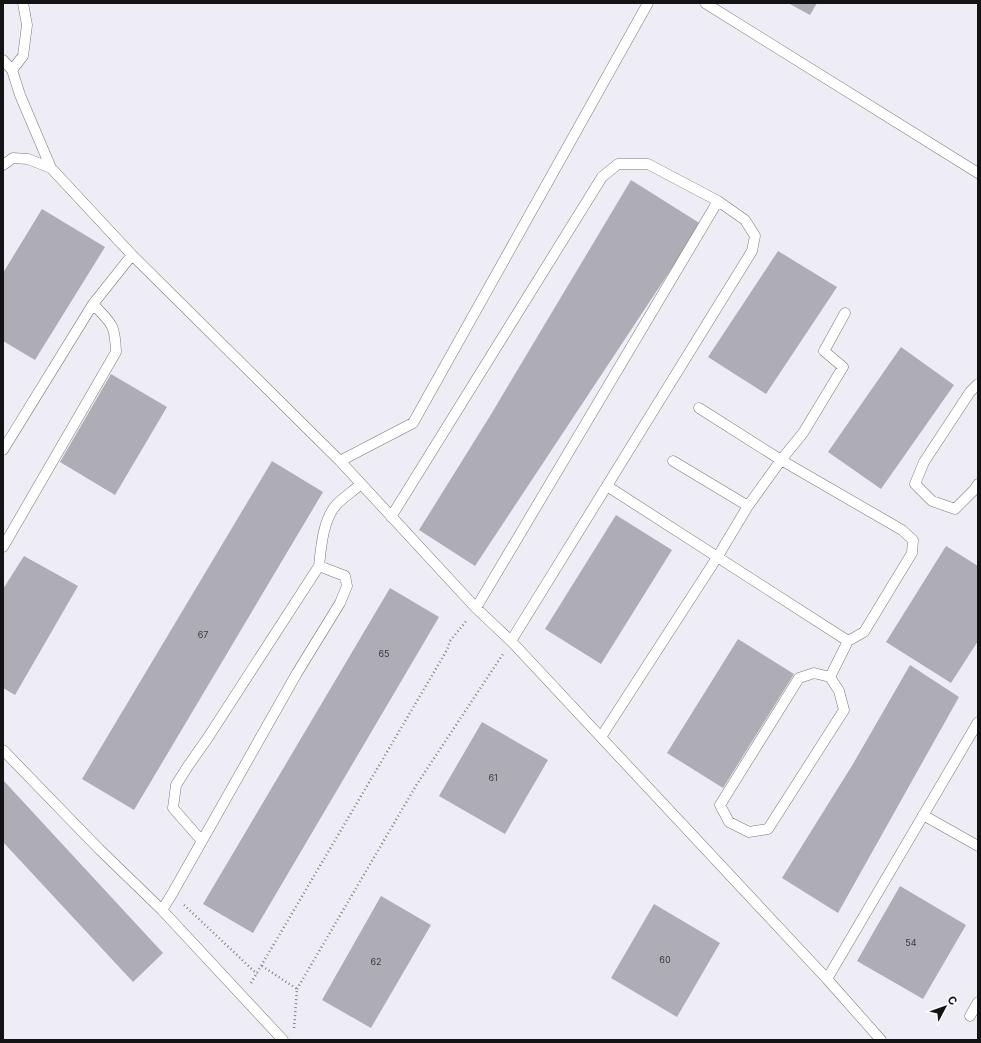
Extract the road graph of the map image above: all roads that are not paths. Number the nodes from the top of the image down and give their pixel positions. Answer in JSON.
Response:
{"nodes":[{"id":1,"x":23,"y":3,"type":"edge"},
{"id":2,"x":648,"y":3,"type":"edge"},
{"id":3,"x":705,"y":3,"type":"edge"},
{"id":4,"x":3,"y":60,"type":"edge"},
{"id":5,"x":12,"y":70,"type":"junction"},
{"id":6,"x":3,"y":165,"type":"edge"},
{"id":7,"x":51,"y":168,"type":"junction"},
{"id":8,"x":978,"y":173,"type":"edge"},
{"id":9,"x":718,"y":201,"type":"junction"},
{"id":10,"x":132,"y":256,"type":"junction"},
{"id":11,"x":93,"y":304,"type":"junction"},
{"id":12,"x":845,"y":313,"type":"dead end"},
{"id":13,"x":978,"y":384,"type":"edge"},
{"id":14,"x":699,"y":408,"type":"dead end"},
{"id":15,"x":3,"y":450,"type":"edge"},
{"id":16,"x":340,"y":460,"type":"junction"},
{"id":17,"x":781,"y":460,"type":"junction"},
{"id":18,"x":673,"y":461,"type":"dead end"},
{"id":19,"x":361,"y":484,"type":"junction"},
{"id":20,"x":978,"y":484,"type":"edge"},
{"id":21,"x":607,"y":486,"type":"junction"},
{"id":22,"x":748,"y":506,"type":"junction"},
{"id":23,"x":392,"y":517,"type":"junction"},
{"id":24,"x":3,"y":546,"type":"edge"},
{"id":25,"x":718,"y":556,"type":"junction"},
{"id":26,"x":319,"y":566,"type":"junction"},
{"id":27,"x":476,"y":608,"type":"junction"},
{"id":28,"x":511,"y":641,"type":"junction"},
{"id":29,"x":848,"y":641,"type":"junction"},
{"id":30,"x":830,"y":677,"type":"junction"},
{"id":31,"x":978,"y":722,"type":"edge"},
{"id":32,"x":601,"y":737,"type":"junction"},
{"id":33,"x":3,"y":750,"type":"edge"},
{"id":34,"x":923,"y":815,"type":"junction"},
{"id":35,"x":201,"y":840,"type":"junction"},
{"id":36,"x":978,"y":846,"type":"edge"},
{"id":37,"x":162,"y":910,"type":"junction"},
{"id":38,"x":827,"y":979,"type":"junction"},
{"id":39,"x":978,"y":1002,"type":"edge"},
{"id":40,"x":970,"y":1016,"type":"dead end"},
{"id":41,"x":283,"y":1040,"type":"edge"},
{"id":42,"x":881,"y":1040,"type":"edge"}],
"edges":[{"from":1,"to":5,"type":"lane"},
{"from":2,"to":16,"type":"lane"},
{"from":3,"to":8,"type":"lane"},
{"from":4,"to":5,"type":"lane"},
{"from":5,"to":7,"type":"lane"},
{"from":6,"to":7,"type":"lane"},
{"from":7,"to":10,"type":"lane"},
{"from":9,"to":21,"type":"lane"},
{"from":9,"to":23,"type":"lane"},
{"from":9,"to":27,"type":"lane"},
{"from":10,"to":11,"type":"lane"},
{"from":10,"to":16,"type":"lane"},
{"from":11,"to":15,"type":"lane"},
{"from":11,"to":24,"type":"lane"},
{"from":12,"to":17,"type":"lane"},
{"from":13,"to":20,"type":"lane"},
{"from":14,"to":17,"type":"lane"},
{"from":16,"to":19,"type":"lane"},
{"from":17,"to":22,"type":"lane"},
{"from":17,"to":29,"type":"lane"},
{"from":18,"to":22,"type":"lane"},
{"from":19,"to":23,"type":"lane"},
{"from":19,"to":26,"type":"lane"},
{"from":21,"to":25,"type":"lane"},
{"from":21,"to":28,"type":"lane"},
{"from":22,"to":25,"type":"lane"},
{"from":23,"to":27,"type":"lane"},
{"from":25,"to":29,"type":"lane"},
{"from":25,"to":32,"type":"lane"},
{"from":26,"to":35,"type":"lane"},
{"from":26,"to":35,"type":"lane"},
{"from":27,"to":28,"type":"lane"},
{"from":28,"to":32,"type":"lane"},
{"from":29,"to":30,"type":"lane"},
{"from":30,"to":30,"type":"lane"},
{"from":31,"to":34,"type":"lane"},
{"from":32,"to":38,"type":"lane"},
{"from":33,"to":37,"type":"lane"},
{"from":34,"to":36,"type":"lane"},
{"from":34,"to":38,"type":"lane"},
{"from":35,"to":37,"type":"lane"},
{"from":37,"to":41,"type":"lane"},
{"from":38,"to":42,"type":"lane"},
{"from":39,"to":40,"type":"lane"}]}
